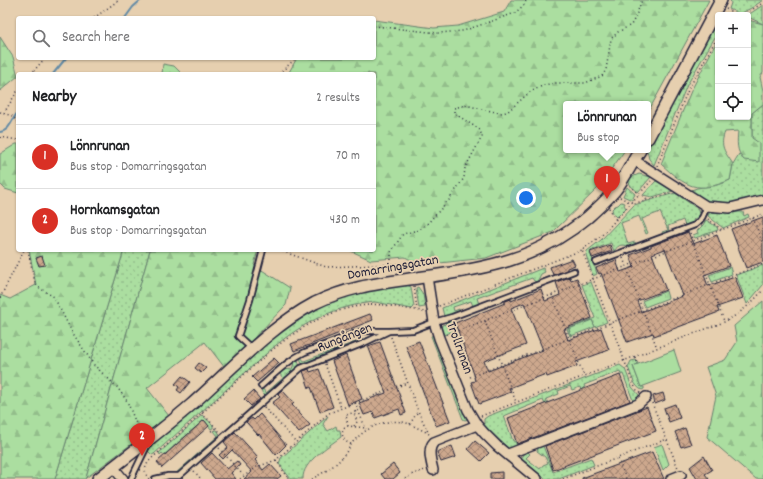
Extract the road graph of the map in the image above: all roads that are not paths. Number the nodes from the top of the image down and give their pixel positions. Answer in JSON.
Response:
{"nodes":[{"id":1,"x":723,"y":4,"type":"edge"},
{"id":2,"x":651,"y":133,"type":"edge"},
{"id":3,"x":638,"y":153,"type":"edge"},
{"id":4,"x":634,"y":160,"type":"junction"},
{"id":5,"x":763,"y":200,"type":"edge"},
{"id":6,"x":705,"y":210,"type":"junction"},
{"id":7,"x":262,"y":252,"type":"edge"},
{"id":8,"x":596,"y":262,"type":"dead end"},
{"id":9,"x":574,"y":271,"type":"dead end"},
{"id":10,"x":427,"y":277,"type":"junction"},
{"id":11,"x":431,"y":324,"type":"junction"},
{"id":12,"x":389,"y":331,"type":"junction"},
{"id":13,"x":253,"y":349,"type":"junction"},
{"id":14,"x":261,"y":386,"type":"dead end"},
{"id":15,"x":646,"y":397,"type":"road end"},
{"id":16,"x":475,"y":422,"type":"junction"},
{"id":17,"x":150,"y":439,"type":"junction"},
{"id":18,"x":508,"y":454,"type":"junction"},
{"id":19,"x":113,"y":468,"type":"junction"},
{"id":20,"x":433,"y":470,"type":"road end"},
{"id":21,"x":681,"y":475,"type":"road end"},
{"id":22,"x":98,"y":479,"type":"edge"},
{"id":23,"x":123,"y":479,"type":"edge"},
{"id":24,"x":131,"y":479,"type":"edge"},
{"id":25,"x":155,"y":479,"type":"edge"},
{"id":26,"x":537,"y":479,"type":"edge"},
{"id":27,"x":671,"y":479,"type":"edge"}],
"edges":[{"from":1,"to":2,"type":"street"},
{"from":3,"to":4,"type":"street","name":"Domarringsgatan"},
{"from":4,"to":6,"type":"street"},
{"from":4,"to":10,"type":"street","name":"Domarringsgatan"},
{"from":5,"to":6,"type":"street"},
{"from":6,"to":8,"type":"lane"},
{"from":7,"to":13,"type":"lane"},
{"from":9,"to":11,"type":"lane","name":"Rungången"},
{"from":10,"to":11,"type":"street","name":"Trollrunan"},
{"from":10,"to":13,"type":"street","name":"Domarringsgatan"},
{"from":11,"to":12,"type":"lane","name":"Rungången"},
{"from":11,"to":16,"type":"street","name":"Trollrunan"},
{"from":12,"to":14,"type":"lane"},
{"from":12,"to":25,"type":"lane","name":"Rungången"},
{"from":13,"to":17,"type":"street","name":"Domarringsgatan"},
{"from":15,"to":18,"type":"street"},
{"from":16,"to":18,"type":"street","name":"Trollrunan"},
{"from":16,"to":20,"type":"street"},
{"from":17,"to":19,"type":"street","name":"Domarringsgatan"},
{"from":17,"to":24,"type":"lane"},
{"from":18,"to":26,"type":"street","name":"Trollrunan"},
{"from":19,"to":22,"type":"street","name":"Domarringsgatan"},
{"from":19,"to":23,"type":"street"},
{"from":21,"to":27,"type":"street"}]}
